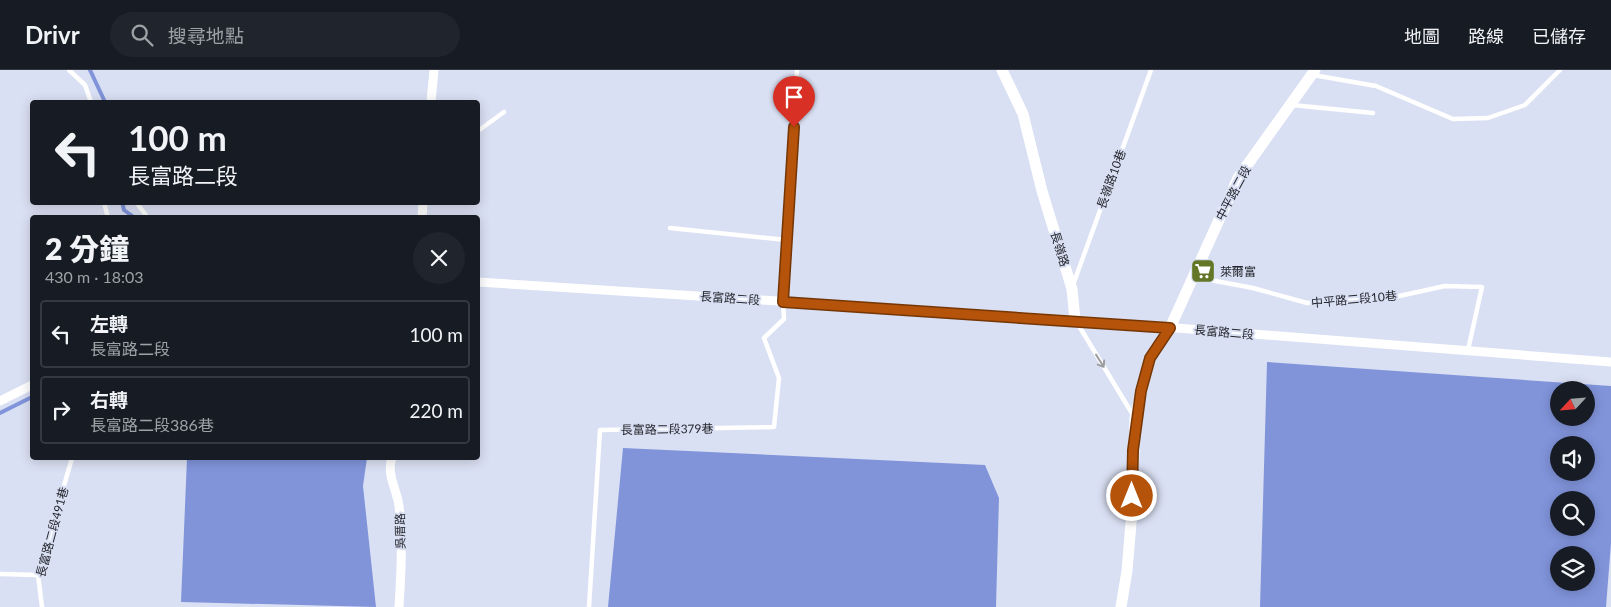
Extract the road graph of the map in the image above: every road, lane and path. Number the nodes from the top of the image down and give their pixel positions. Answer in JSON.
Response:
{"nodes":[{"id":1,"x":69,"y":70,"type":"edge"},
{"id":2,"x":434,"y":70,"type":"edge"},
{"id":3,"x":797,"y":70,"type":"edge"},
{"id":4,"x":1002,"y":70,"type":"edge"},
{"id":5,"x":1151,"y":70,"type":"edge"},
{"id":6,"x":1560,"y":70,"type":"edge"},
{"id":7,"x":1314,"y":72,"type":"edge"},
{"id":8,"x":90,"y":100,"type":"edge"},
{"id":9,"x":431,"y":100,"type":"edge"},
{"id":10,"x":1290,"y":105,"type":"junction"},
{"id":11,"x":504,"y":112,"type":"dead end"},
{"id":12,"x":1373,"y":113,"type":"dead end"},
{"id":13,"x":480,"y":130,"type":"edge"},
{"id":14,"x":670,"y":228,"type":"dead end"},
{"id":15,"x":787,"y":240,"type":"junction"},
{"id":16,"x":1193,"y":277,"type":"junction"},
{"id":17,"x":480,"y":282,"type":"edge"},
{"id":18,"x":1072,"y":289,"type":"junction"},
{"id":19,"x":783,"y":302,"type":"junction"},
{"id":20,"x":1075,"y":320,"type":"junction"},
{"id":21,"x":1170,"y":328,"type":"junction"},
{"id":22,"x":1468,"y":352,"type":"junction"},
{"id":23,"x":1611,"y":362,"type":"edge"},
{"id":24,"x":30,"y":386,"type":"edge"},
{"id":25,"x":0,"y":401,"type":"edge"},
{"id":26,"x":1135,"y":418,"type":"junction"},
{"id":27,"x":71,"y":460,"type":"edge"},
{"id":28,"x":391,"y":460,"type":"edge"},
{"id":29,"x":0,"y":574,"type":"edge"},
{"id":30,"x":38,"y":575,"type":"junction"},
{"id":31,"x":42,"y":607,"type":"edge"},
{"id":32,"x":399,"y":607,"type":"edge"},
{"id":33,"x":589,"y":607,"type":"edge"},
{"id":34,"x":1121,"y":607,"type":"edge"}],
"edges":[{"from":1,"to":8,"type":"lane"},
{"from":2,"to":9,"type":"street"},
{"from":3,"to":15,"type":"lane"},
{"from":4,"to":18,"type":"street","name":"長嶺路"},
{"from":5,"to":18,"type":"lane","name":"長嶺路10巷"},
{"from":6,"to":7,"type":"lane"},
{"from":7,"to":10,"type":"street","name":"中平路二段"},
{"from":10,"to":12,"type":"lane"},
{"from":10,"to":16,"type":"street","name":"中平路二段"},
{"from":11,"to":13,"type":"lane"},
{"from":14,"to":15,"type":"lane"},
{"from":15,"to":19,"type":"lane"},
{"from":16,"to":21,"type":"street","name":"中平路二段"},
{"from":16,"to":22,"type":"lane","name":"中平路二段10巷"},
{"from":17,"to":19,"type":"street","name":"長富路二段"},
{"from":18,"to":20,"type":"street","name":"長嶺路"},
{"from":19,"to":20,"type":"street","name":"長富路二段"},
{"from":19,"to":33,"type":"lane","name":"長富路二段379巷"},
{"from":20,"to":21,"type":"street","name":"長富路二段"},
{"from":20,"to":26,"type":"lane","name":"長嶺路","one_way":true},
{"from":21,"to":22,"type":"street","name":"長富路二段"},
{"from":21,"to":26,"type":"street","name":"中平路二段"},
{"from":22,"to":23,"type":"street","name":"長富路二段"},
{"from":24,"to":25,"type":"street"},
{"from":26,"to":34,"type":"street","name":"中平路二段"},
{"from":27,"to":30,"type":"lane","name":"長富路二段491巷"},
{"from":28,"to":32,"type":"street","name":"吳厝路"},
{"from":29,"to":30,"type":"lane"},
{"from":30,"to":31,"type":"lane","name":"長富路二段491巷"}]}
